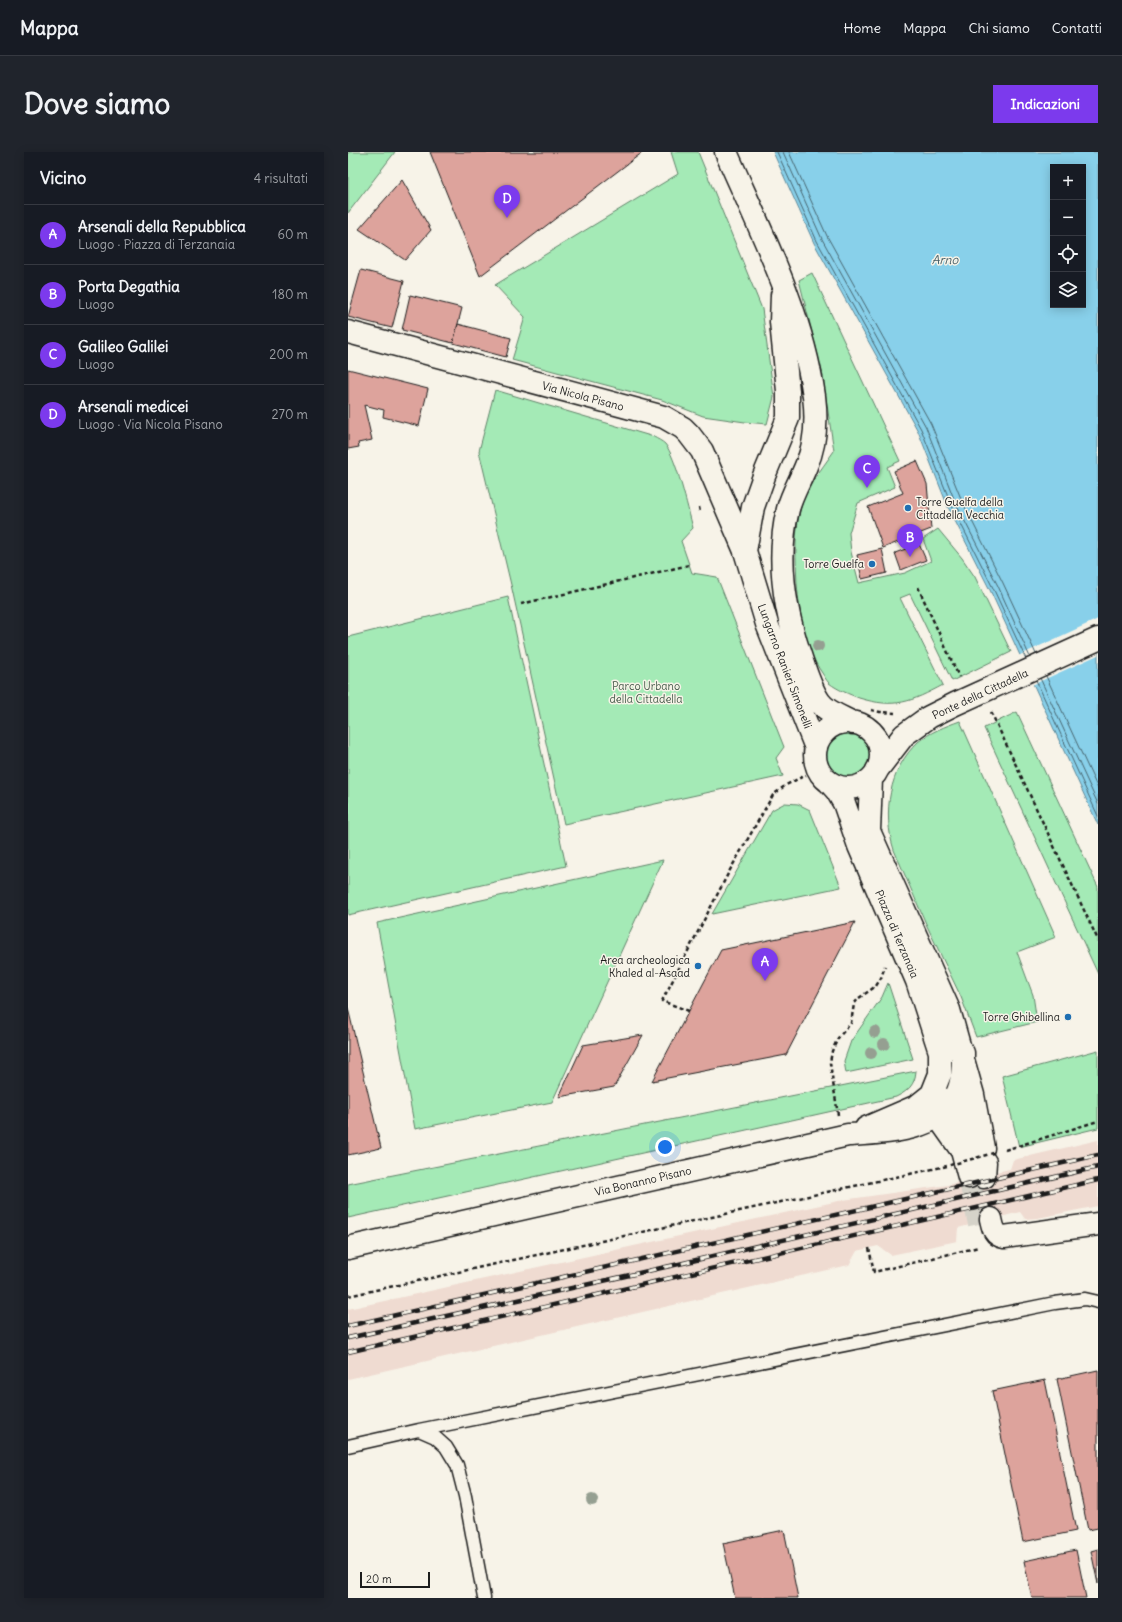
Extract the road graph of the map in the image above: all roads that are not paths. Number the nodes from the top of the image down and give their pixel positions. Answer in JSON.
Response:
{"nodes":[{"id":1,"x":726,"y":152,"type":"edge"},
{"id":2,"x":782,"y":282,"type":"junction"},
{"id":3,"x":348,"y":332,"type":"edge"},
{"id":4,"x":745,"y":551,"type":"junction"},
{"id":5,"x":1098,"y":639,"type":"edge"},
{"id":6,"x":853,"y":723,"type":"junction"},
{"id":7,"x":816,"y":748,"type":"junction"},
{"id":8,"x":874,"y":774,"type":"junction"},
{"id":9,"x":818,"y":780,"type":"junction"},
{"id":10,"x":962,"y":1053,"type":"junction"},
{"id":11,"x":940,"y":1105,"type":"junction"},
{"id":12,"x":1098,"y":1224,"type":"edge"},
{"id":13,"x":990,"y":1227,"type":"road end"},
{"id":14,"x":348,"y":1248,"type":"edge"},
{"id":15,"x":1098,"y":1302,"type":"edge"},
{"id":16,"x":419,"y":1430,"type":"junction"},
{"id":17,"x":348,"y":1446,"type":"edge"},
{"id":18,"x":484,"y":1598,"type":"edge"}],
"edges":[{"from":1,"to":2,"type":"main road","name":"Lungarno Ranieri Simonelli"},
{"from":2,"to":4,"type":"main road","name":"Lungarno Ranieri Simonelli"},
{"from":2,"to":6,"type":"main road","name":"Lungarno Ranieri Simonelli"},
{"from":3,"to":4,"type":"main road","name":"Via Nicola Pisano"},
{"from":4,"to":7,"type":"main road","name":"Lungarno Ranieri Simonelli"},
{"from":5,"to":8,"type":"main road","name":"Ponte della Cittadella"},
{"from":6,"to":7,"type":"main road"},
{"from":6,"to":8,"type":"main road"},
{"from":7,"to":9,"type":"main road"},
{"from":8,"to":9,"type":"main road"},
{"from":8,"to":10,"type":"main road","name":"Piazza di Terzanaia"},
{"from":9,"to":11,"type":"main road","name":"Piazza di Terzanaia"},
{"from":10,"to":11,"type":"main road"},
{"from":10,"to":11,"type":"main road","name":"Piazza di Terzanaia"},
{"from":11,"to":14,"type":"main road","name":"Via Bonanno Pisano"},
{"from":12,"to":13,"type":"main road"},
{"from":15,"to":16,"type":"lane"},
{"from":16,"to":17,"type":"lane"},
{"from":16,"to":18,"type":"lane"}]}
